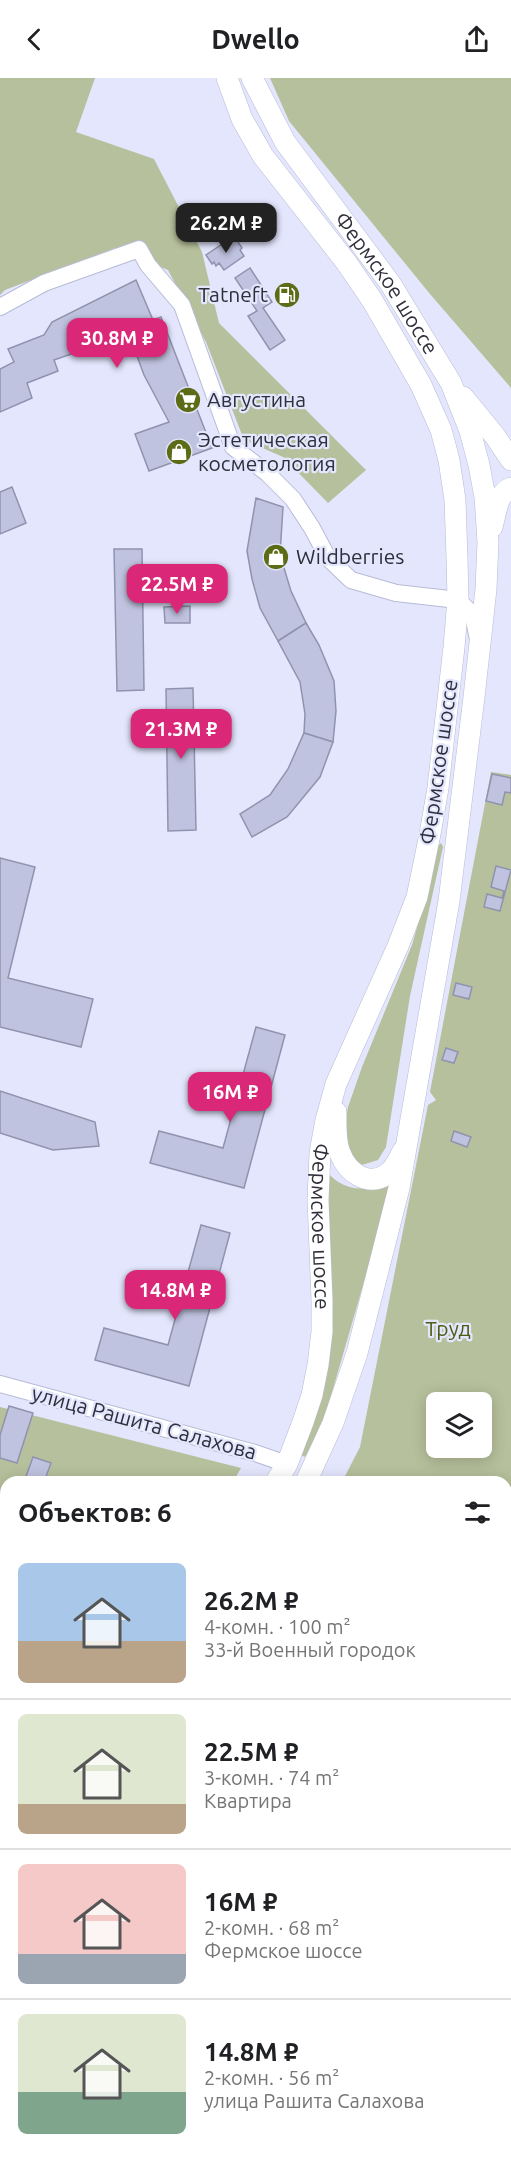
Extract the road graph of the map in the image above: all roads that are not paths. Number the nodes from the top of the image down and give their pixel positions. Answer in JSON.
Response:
{"nodes":[{"id":1,"x":226,"y":78,"type":"edge"},
{"id":2,"x":252,"y":78,"type":"edge"},
{"id":3,"x":0,"y":307,"type":"edge"},
{"id":4,"x":452,"y":383,"type":"junction"},
{"id":5,"x":511,"y":460,"type":"edge"},
{"id":6,"x":511,"y":488,"type":"edge"},
{"id":7,"x":488,"y":542,"type":"junction"},
{"id":8,"x":458,"y":600,"type":"junction"},
{"id":9,"x":480,"y":645,"type":"junction"},
{"id":10,"x":336,"y":1084,"type":"junction"},
{"id":11,"x":407,"y":1142,"type":"junction"},
{"id":12,"x":0,"y":1384,"type":"edge"},
{"id":13,"x":286,"y":1464,"type":"junction"},
{"id":14,"x":279,"y":1476,"type":"edge"},
{"id":15,"x":307,"y":1476,"type":"edge"},
{"id":16,"x":309,"y":1476,"type":"edge"}],
"edges":[{"from":1,"to":8,"type":"main road","name":"Фермское шоссе"},
{"from":2,"to":4,"type":"main road","name":"Фермское шоссе"},
{"from":3,"to":8,"type":"street"},
{"from":4,"to":5,"type":"main road"},
{"from":4,"to":7,"type":"main road","name":"Фермское шоссе"},
{"from":6,"to":7,"type":"main road","name":"Фермское шоссе"},
{"from":7,"to":9,"type":"main road","name":"Фермское шоссе"},
{"from":8,"to":9,"type":"street"},
{"from":8,"to":10,"type":"main road","name":"Фермское шоссе"},
{"from":9,"to":11,"type":"main road","name":"Фермское шоссе"},
{"from":10,"to":11,"type":"main road"},
{"from":10,"to":13,"type":"main road","name":"Фермское шоссе"},
{"from":11,"to":16,"type":"main road","name":"Фермское шоссе"},
{"from":12,"to":13,"type":"street","name":"улица Рашита Салахова"},
{"from":13,"to":14,"type":"main road","name":"Фермское шоссе"},
{"from":13,"to":15,"type":"main road"}]}
